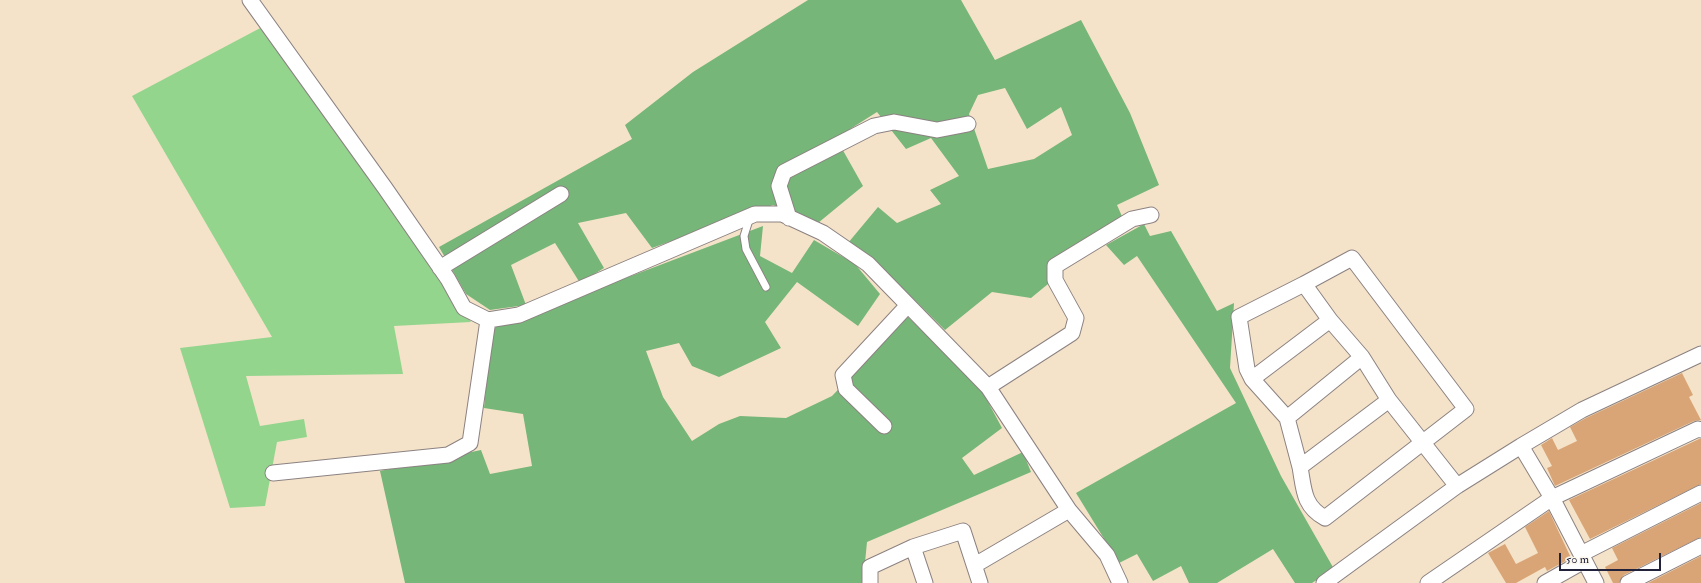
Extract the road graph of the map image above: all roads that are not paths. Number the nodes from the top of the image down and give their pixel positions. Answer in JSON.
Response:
{"nodes":[{"id":1,"x":250,"y":0,"type":"edge"},
{"id":2,"x":968,"y":124,"type":"dead end"},
{"id":3,"x":561,"y":194,"type":"dead end"},
{"id":4,"x":1151,"y":215,"type":"dead end"},
{"id":5,"x":750,"y":217,"type":"junction"},
{"id":6,"x":789,"y":218,"type":"junction"},
{"id":7,"x":440,"y":268,"type":"junction"},
{"id":8,"x":1304,"y":284,"type":"junction"},
{"id":9,"x":766,"y":287,"type":"dead end"},
{"id":10,"x":908,"y":305,"type":"junction"},
{"id":11,"x":488,"y":320,"type":"junction"},
{"id":12,"x":1330,"y":320,"type":"junction"},
{"id":13,"x":1701,"y":354,"type":"edge"},
{"id":14,"x":1362,"y":357,"type":"junction"},
{"id":15,"x":1252,"y":379,"type":"junction"},
{"id":16,"x":988,"y":386,"type":"junction"},
{"id":17,"x":1389,"y":400,"type":"junction"},
{"id":18,"x":1287,"y":418,"type":"junction"},
{"id":19,"x":884,"y":426,"type":"dead end"},
{"id":20,"x":1701,"y":430,"type":"edge"},
{"id":21,"x":1423,"y":442,"type":"junction"},
{"id":22,"x":1521,"y":446,"type":"junction"},
{"id":23,"x":1300,"y":467,"type":"junction"},
{"id":24,"x":273,"y":472,"type":"dead end"},
{"id":25,"x":1457,"y":486,"type":"junction"},
{"id":26,"x":1701,"y":493,"type":"edge"},
{"id":27,"x":1552,"y":498,"type":"junction"},
{"id":28,"x":1069,"y":510,"type":"junction"},
{"id":29,"x":1701,"y":546,"type":"edge"},
{"id":30,"x":914,"y":547,"type":"junction"},
{"id":31,"x":1583,"y":557,"type":"junction"},
{"id":32,"x":975,"y":565,"type":"junction"},
{"id":33,"x":870,"y":583,"type":"edge"},
{"id":34,"x":925,"y":583,"type":"edge"},
{"id":35,"x":980,"y":583,"type":"edge"},
{"id":36,"x":1120,"y":583,"type":"edge"},
{"id":37,"x":1324,"y":583,"type":"edge"},
{"id":38,"x":1428,"y":583,"type":"edge"},
{"id":39,"x":1546,"y":583,"type":"edge"},
{"id":40,"x":1596,"y":583,"type":"edge"},
{"id":41,"x":1628,"y":583,"type":"edge"}],
"edges":[{"from":1,"to":7,"type":"street"},
{"from":2,"to":6,"type":"street"},
{"from":3,"to":7,"type":"street"},
{"from":4,"to":16,"type":"street"},
{"from":5,"to":6,"type":"street"},
{"from":5,"to":9,"type":"lane"},
{"from":5,"to":11,"type":"street"},
{"from":6,"to":10,"type":"street"},
{"from":7,"to":11,"type":"street"},
{"from":8,"to":12,"type":"street"},
{"from":8,"to":15,"type":"street"},
{"from":8,"to":21,"type":"street"},
{"from":10,"to":16,"type":"street"},
{"from":10,"to":19,"type":"street"},
{"from":11,"to":24,"type":"street"},
{"from":12,"to":14,"type":"street"},
{"from":12,"to":15,"type":"street"},
{"from":13,"to":22,"type":"street"},
{"from":14,"to":17,"type":"street"},
{"from":14,"to":18,"type":"street"},
{"from":15,"to":18,"type":"street"},
{"from":16,"to":28,"type":"street"},
{"from":17,"to":21,"type":"street"},
{"from":17,"to":23,"type":"street"},
{"from":18,"to":23,"type":"street"},
{"from":20,"to":27,"type":"street"},
{"from":21,"to":23,"type":"street"},
{"from":21,"to":25,"type":"street"},
{"from":22,"to":25,"type":"street"},
{"from":22,"to":27,"type":"street"},
{"from":25,"to":37,"type":"street"},
{"from":26,"to":31,"type":"street"},
{"from":27,"to":31,"type":"street"},
{"from":27,"to":38,"type":"street"},
{"from":28,"to":32,"type":"street"},
{"from":28,"to":36,"type":"street"},
{"from":29,"to":41,"type":"street"},
{"from":30,"to":32,"type":"street"},
{"from":30,"to":33,"type":"street"},
{"from":30,"to":34,"type":"street"},
{"from":31,"to":39,"type":"street"},
{"from":31,"to":40,"type":"street"},
{"from":32,"to":35,"type":"street"}]}
